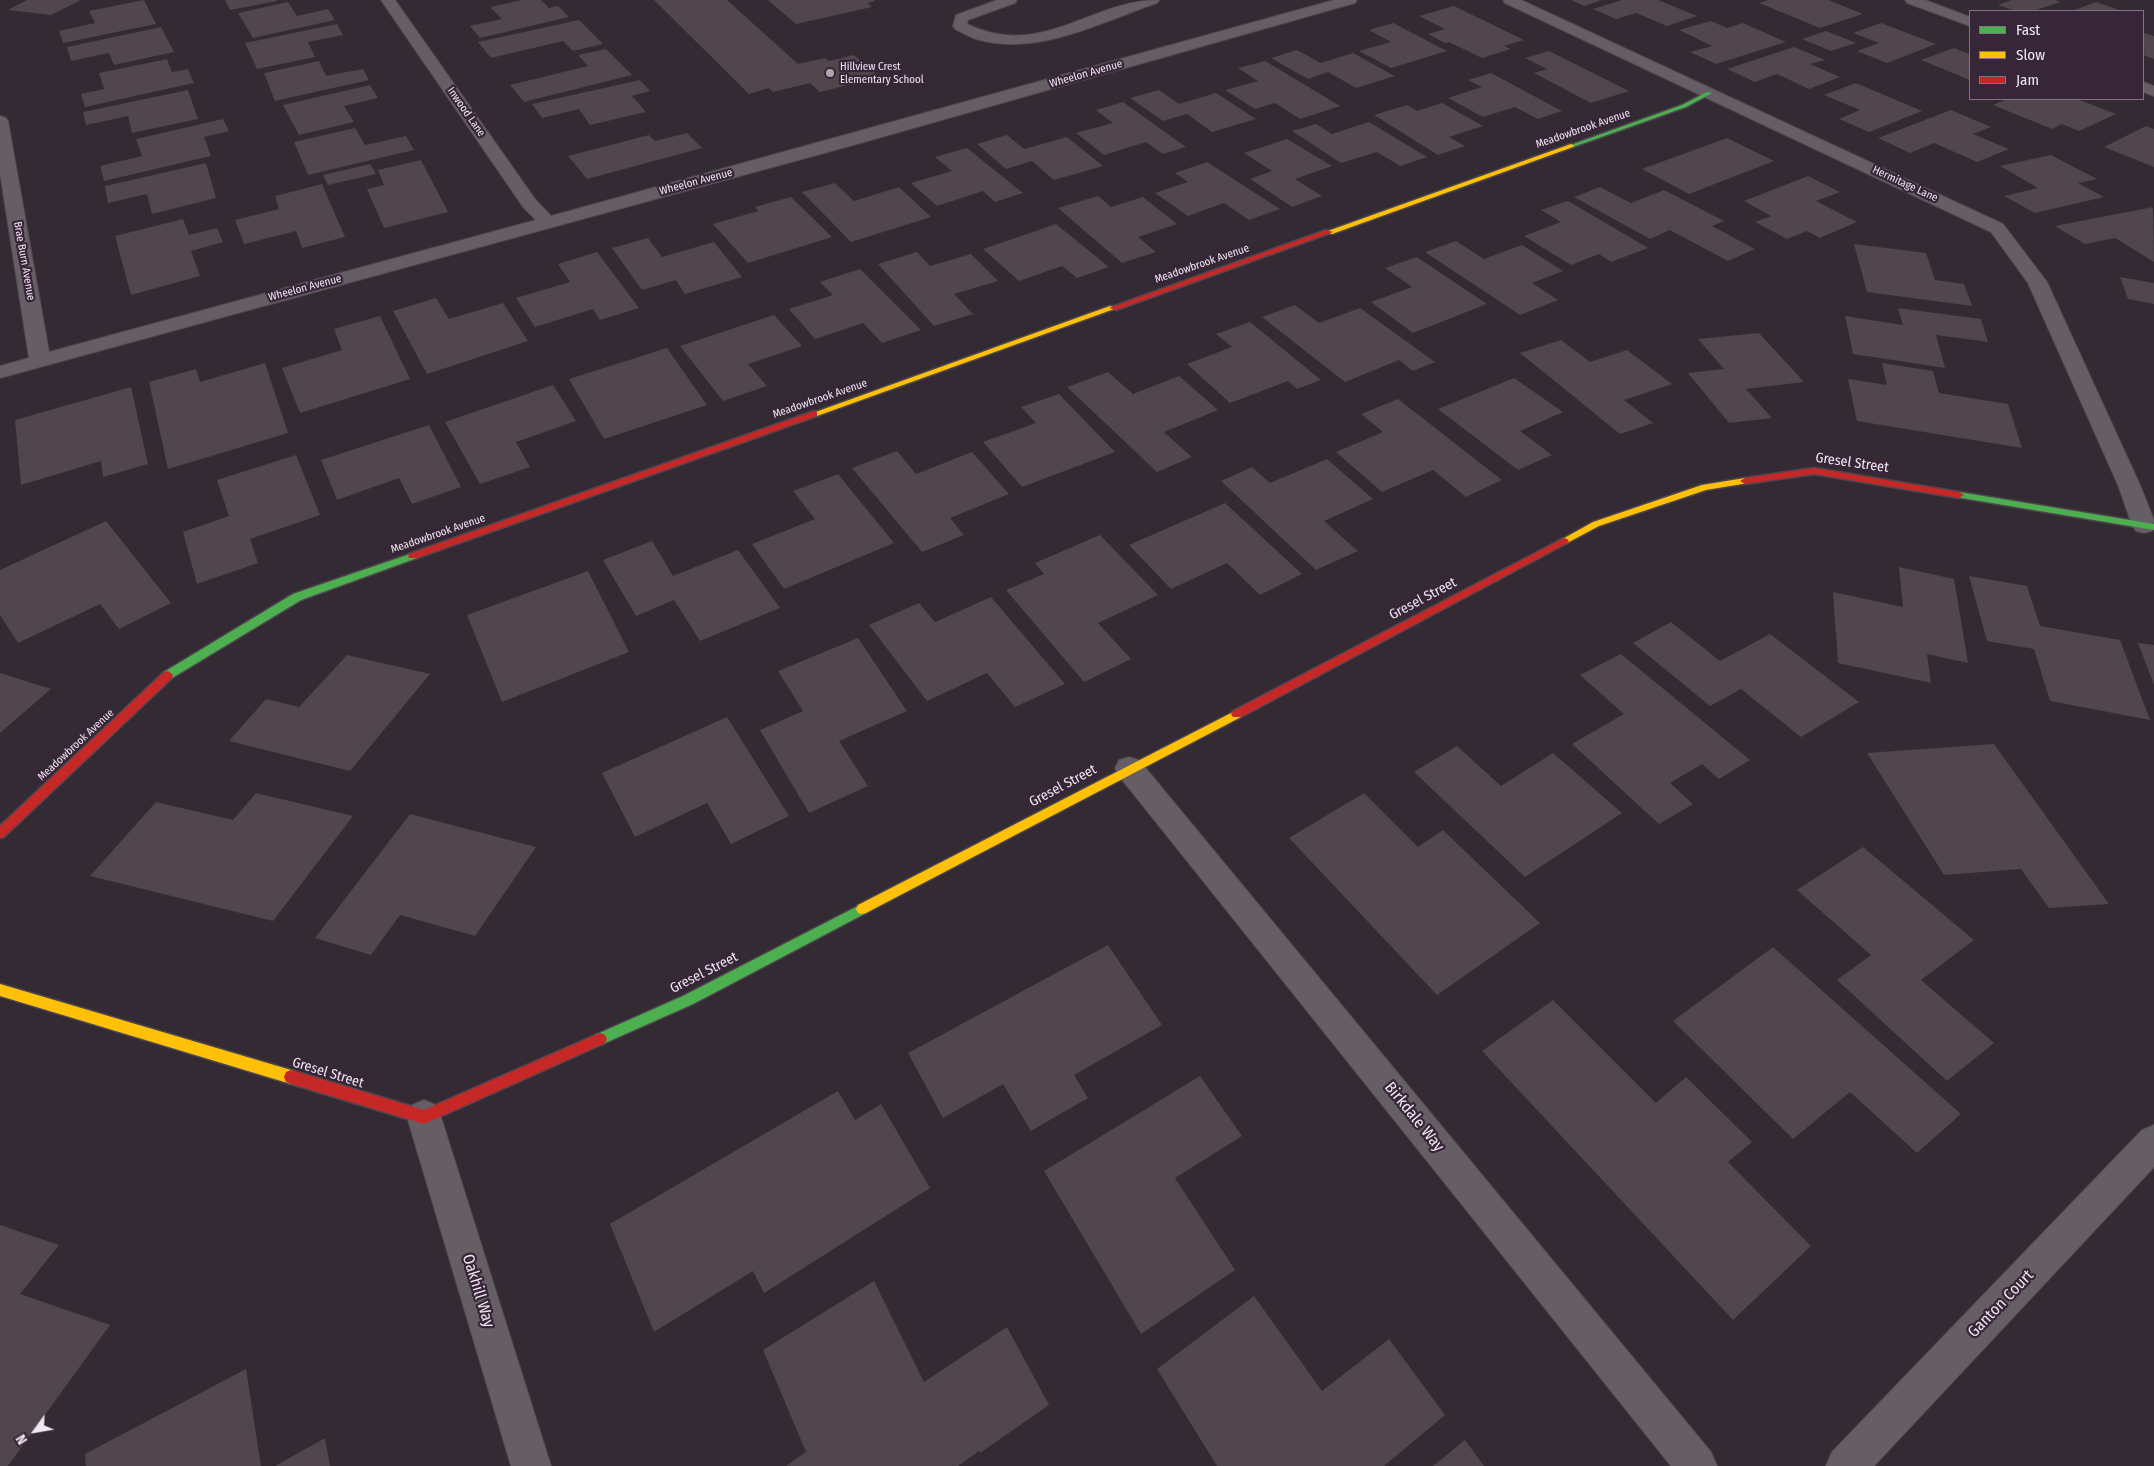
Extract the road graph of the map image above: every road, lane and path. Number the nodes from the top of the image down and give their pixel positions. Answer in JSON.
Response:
{"nodes":[{"id":1,"x":388,"y":0,"type":"edge"},
{"id":2,"x":1010,"y":0,"type":"edge"},
{"id":3,"x":1152,"y":0,"type":"edge"},
{"id":4,"x":1350,"y":0,"type":"edge"},
{"id":5,"x":1510,"y":0,"type":"edge"},
{"id":6,"x":1912,"y":0,"type":"edge"},
{"id":7,"x":1969,"y":22,"type":"edge"},
{"id":8,"x":1709,"y":93,"type":"junction"},
{"id":9,"x":0,"y":121,"type":"edge"},
{"id":10,"x":0,"y":125,"type":"edge"},
{"id":11,"x":547,"y":222,"type":"junction"},
{"id":12,"x":40,"y":361,"type":"junction"},
{"id":13,"x":0,"y":372,"type":"edge"},
{"id":14,"x":2149,"y":526,"type":"edge"},
{"id":15,"x":1129,"y":768,"type":"junction"},
{"id":16,"x":0,"y":833,"type":"edge"},
{"id":17,"x":0,"y":990,"type":"edge"},
{"id":18,"x":424,"y":1117,"type":"junction"},
{"id":19,"x":2154,"y":1142,"type":"edge"},
{"id":20,"x":531,"y":1466,"type":"edge"},
{"id":21,"x":1697,"y":1466,"type":"edge"},
{"id":22,"x":1846,"y":1466,"type":"edge"}],
"edges":[{"from":1,"to":11,"type":"street","name":"Inwood Lane"},
{"from":2,"to":3,"type":"street"},
{"from":4,"to":11,"type":"street","name":"Wheelon Avenue"},
{"from":5,"to":8,"type":"street","name":"Hermitage Lane"},
{"from":6,"to":7,"type":"street"},
{"from":8,"to":14,"type":"street","name":"Hermitage Lane"},
{"from":8,"to":16,"type":"street","name":"Meadowbrook Avenue"},
{"from":9,"to":10,"type":"street","name":"Brae Burn Avenue"},
{"from":10,"to":12,"type":"street","name":"Brae Burn Avenue"},
{"from":11,"to":12,"type":"street","name":"Wheelon Avenue"},
{"from":12,"to":13,"type":"street"},
{"from":14,"to":15,"type":"street","name":"Gresel Street"},
{"from":15,"to":18,"type":"street","name":"Gresel Street"},
{"from":15,"to":21,"type":"street","name":"Birkdale Way"},
{"from":17,"to":18,"type":"street","name":"Gresel Street"},
{"from":18,"to":20,"type":"street","name":"Oakhill Way"},
{"from":19,"to":22,"type":"street","name":"Ganton Court"}]}
